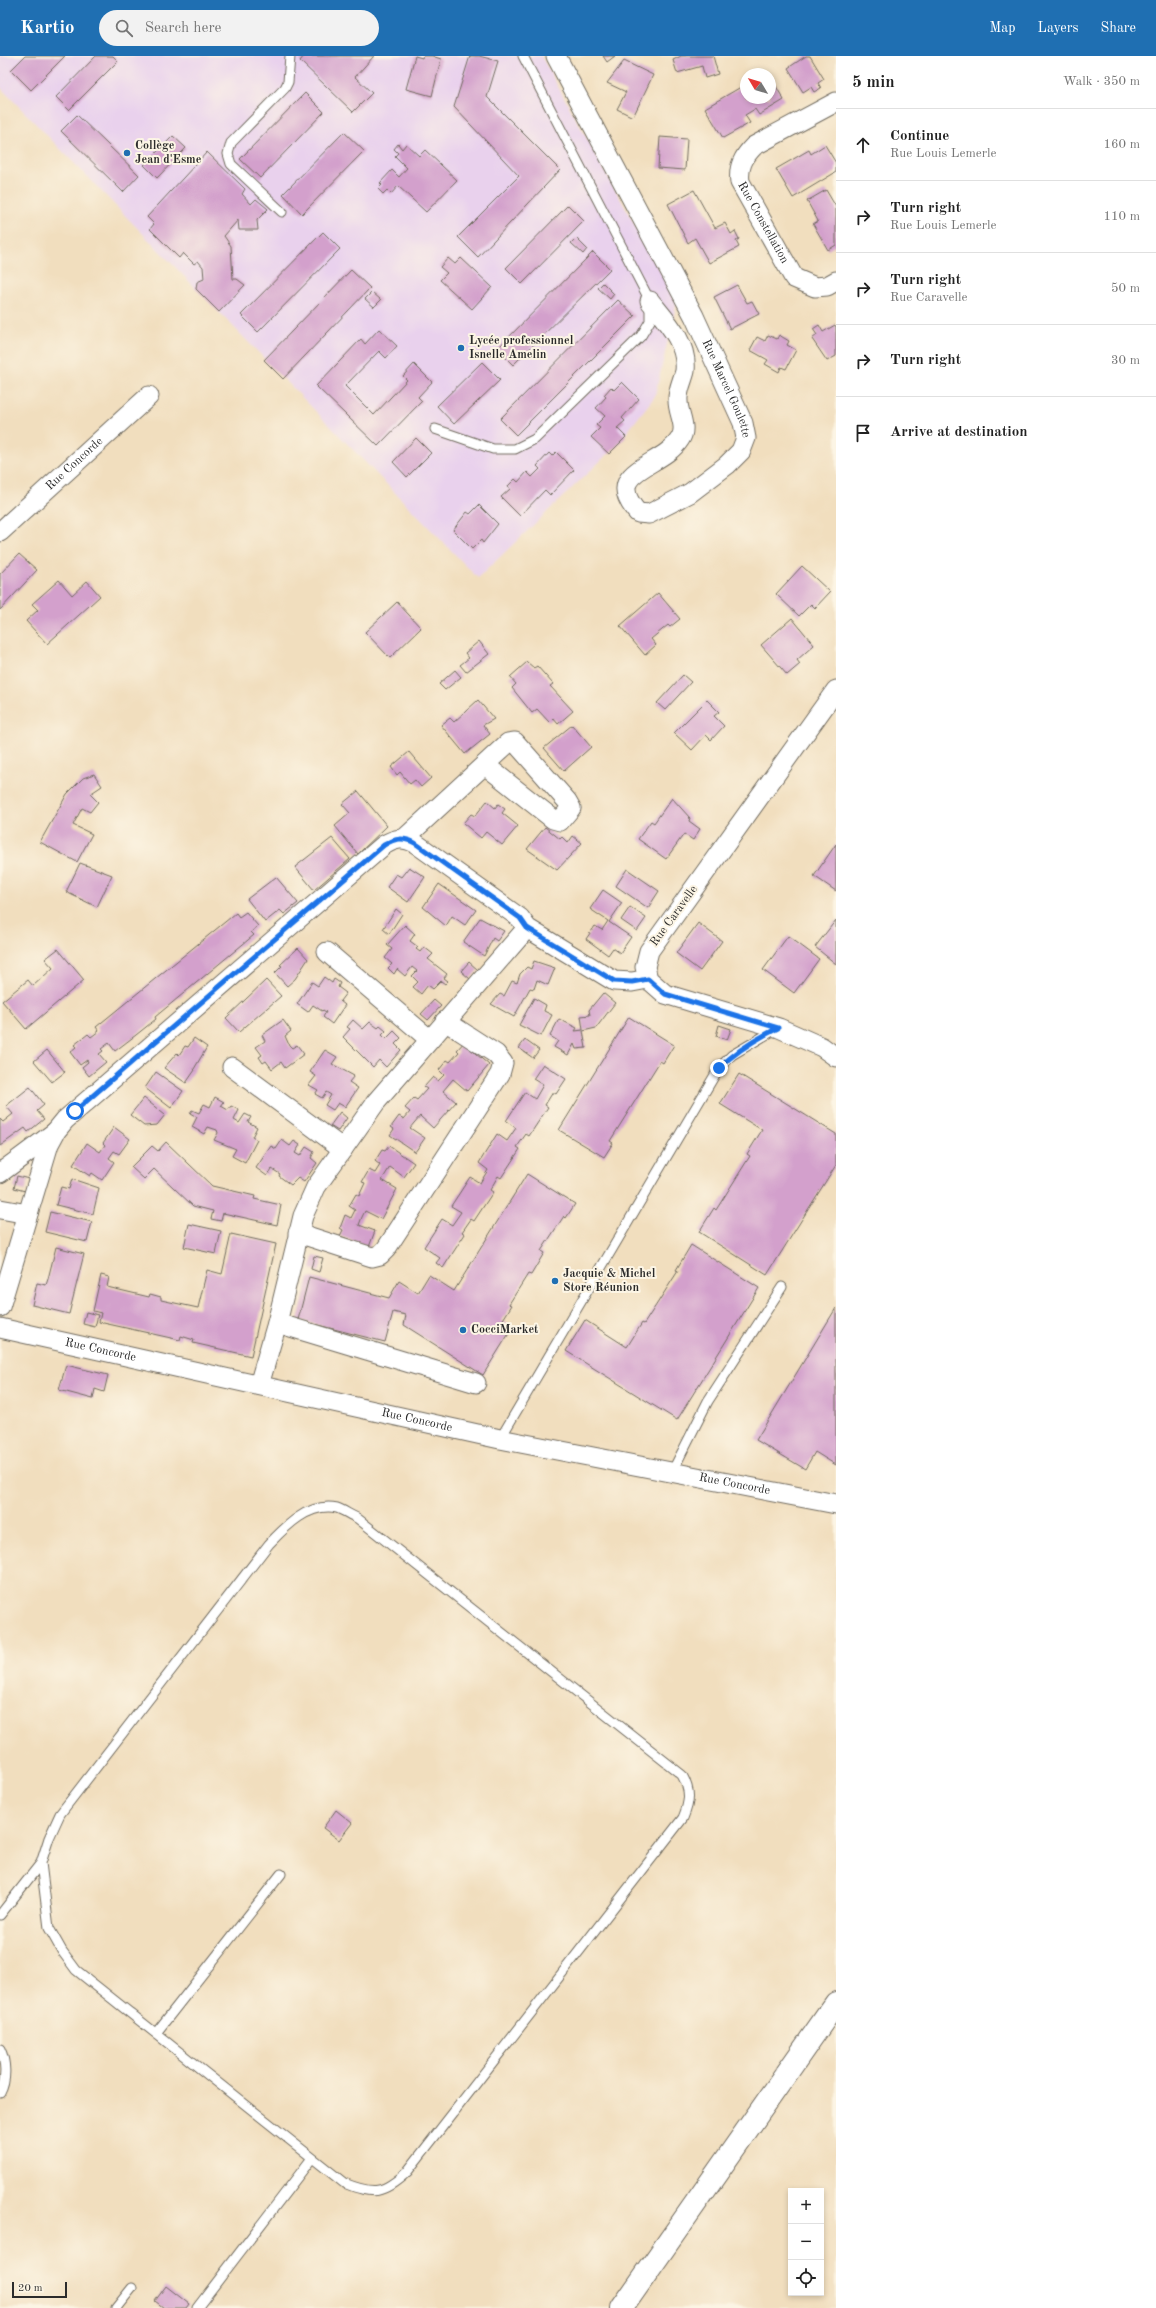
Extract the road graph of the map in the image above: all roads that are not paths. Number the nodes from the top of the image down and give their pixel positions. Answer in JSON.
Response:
{"nodes":[{"id":1,"x":290,"y":56,"type":"edge"},
{"id":2,"x":523,"y":56,"type":"edge"},
{"id":3,"x":556,"y":56,"type":"edge"},
{"id":4,"x":836,"y":102,"type":"edge"},
{"id":5,"x":282,"y":212,"type":"dead end"},
{"id":6,"x":836,"y":281,"type":"edge"},
{"id":7,"x":650,"y":301,"type":"junction"},
{"id":8,"x":150,"y":396,"type":"dead end"},
{"id":9,"x":436,"y":429,"type":"dead end"},
{"id":10,"x":0,"y":532,"type":"edge"},
{"id":11,"x":836,"y":690,"type":"edge"},
{"id":12,"x":486,"y":765,"type":"dead end"},
{"id":13,"x":405,"y":838,"type":"junction"},
{"id":14,"x":527,"y":928,"type":"junction"},
{"id":15,"x":327,"y":952,"type":"dead end"},
{"id":16,"x":648,"y":979,"type":"junction"},
{"id":17,"x":444,"y":1021,"type":"junction"},
{"id":18,"x":778,"y":1028,"type":"junction"},
{"id":19,"x":429,"y":1039,"type":"junction"},
{"id":20,"x":836,"y":1057,"type":"edge"},
{"id":21,"x":232,"y":1066,"type":"dead end"},
{"id":22,"x":56,"y":1131,"type":"junction"},
{"id":23,"x":343,"y":1149,"type":"junction"},
{"id":24,"x":0,"y":1174,"type":"edge"},
{"id":25,"x":0,"y":1209,"type":"edge"},
{"id":26,"x":28,"y":1214,"type":"junction"},
{"id":27,"x":298,"y":1233,"type":"junction"},
{"id":28,"x":782,"y":1287,"type":"dead end"},
{"id":29,"x":0,"y":1307,"type":"edge"},
{"id":30,"x":277,"y":1323,"type":"junction"},
{"id":31,"x":0,"y":1328,"type":"edge"},
{"id":32,"x":476,"y":1383,"type":"dead end"},
{"id":33,"x":259,"y":1385,"type":"junction"},
{"id":34,"x":500,"y":1439,"type":"junction"},
{"id":35,"x":672,"y":1472,"type":"junction"},
{"id":36,"x":836,"y":1504,"type":"edge"},
{"id":37,"x":41,"y":1863,"type":"junction"},
{"id":38,"x":281,"y":1874,"type":"dead end"},
{"id":39,"x":0,"y":1915,"type":"edge"},
{"id":40,"x":836,"y":2003,"type":"edge"},
{"id":41,"x":156,"y":2033,"type":"junction"},
{"id":42,"x":0,"y":2049,"type":"edge"},
{"id":43,"x":0,"y":2092,"type":"edge"},
{"id":44,"x":312,"y":2158,"type":"junction"},
{"id":45,"x":132,"y":2288,"type":"dead end"},
{"id":46,"x":116,"y":2308,"type":"edge"},
{"id":47,"x":197,"y":2308,"type":"edge"},
{"id":48,"x":622,"y":2308,"type":"edge"}],
"edges":[{"from":1,"to":5,"type":"lane"},
{"from":2,"to":7,"type":"lane"},
{"from":3,"to":7,"type":"street","name":"Rue Marcel Goulette"},
{"from":4,"to":6,"type":"street","name":"Rue Constellation"},
{"from":7,"to":9,"type":"lane"},
{"from":8,"to":10,"type":"street","name":"Rue Concorde"},
{"from":11,"to":16,"type":"street","name":"Rue Caravelle"},
{"from":12,"to":13,"type":"street"},
{"from":13,"to":14,"type":"street"},
{"from":13,"to":22,"type":"street"},
{"from":14,"to":16,"type":"street"},
{"from":14,"to":17,"type":"street"},
{"from":15,"to":19,"type":"street"},
{"from":16,"to":18,"type":"street"},
{"from":17,"to":19,"type":"street"},
{"from":17,"to":27,"type":"street"},
{"from":18,"to":20,"type":"street"},
{"from":18,"to":34,"type":"lane"},
{"from":19,"to":23,"type":"street"},
{"from":21,"to":23,"type":"street"},
{"from":22,"to":24,"type":"street"},
{"from":22,"to":26,"type":"street"},
{"from":23,"to":27,"type":"street"},
{"from":25,"to":26,"type":"street"},
{"from":26,"to":29,"type":"street"},
{"from":27,"to":30,"type":"street"},
{"from":28,"to":35,"type":"lane"},
{"from":30,"to":32,"type":"street"},
{"from":30,"to":33,"type":"street"},
{"from":31,"to":33,"type":"street","name":"Rue Concorde"},
{"from":33,"to":34,"type":"street","name":"Rue Concorde"},
{"from":34,"to":35,"type":"street","name":"Rue Concorde"},
{"from":35,"to":36,"type":"street","name":"Rue Concorde"},
{"from":37,"to":39,"type":"lane"},
{"from":37,"to":41,"type":"lane"},
{"from":37,"to":44,"type":"lane"},
{"from":38,"to":41,"type":"lane"},
{"from":40,"to":48,"type":"main road"},
{"from":41,"to":44,"type":"lane"},
{"from":42,"to":43,"type":"lane"},
{"from":44,"to":47,"type":"lane"},
{"from":45,"to":46,"type":"lane"}]}
